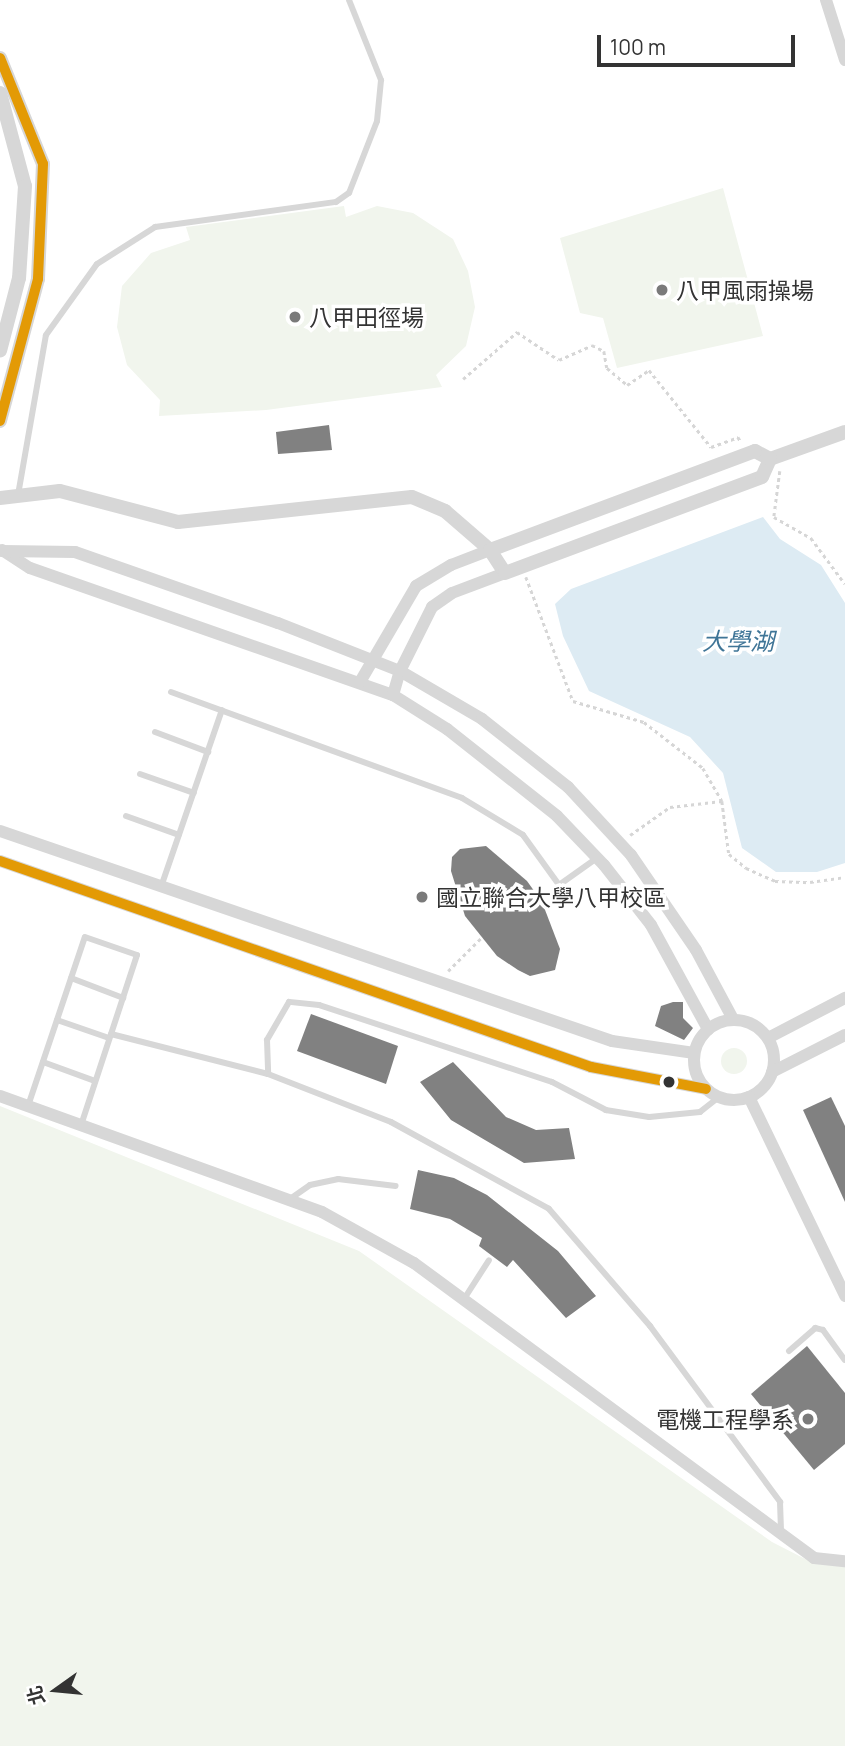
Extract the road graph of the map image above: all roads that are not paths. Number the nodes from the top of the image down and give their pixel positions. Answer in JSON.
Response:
{"nodes":[{"id":1,"x":349,"y":0,"type":"edge"},
{"id":2,"x":826,"y":0,"type":"edge"},
{"id":3,"x":0,"y":58,"type":"edge"},
{"id":4,"x":845,"y":60,"type":"edge"},
{"id":5,"x":0,"y":93,"type":"edge"},
{"id":6,"x":0,"y":351,"type":"edge"},
{"id":7,"x":0,"y":421,"type":"edge"},
{"id":8,"x":845,"y":432,"type":"edge"},
{"id":9,"x":776,"y":457,"type":"junction"},
{"id":10,"x":18,"y":495,"type":"junction"},
{"id":11,"x":0,"y":498,"type":"edge"},
{"id":12,"x":1,"y":550,"type":"edge"},
{"id":13,"x":491,"y":550,"type":"junction"},
{"id":14,"x":505,"y":573,"type":"junction"},
{"id":15,"x":370,"y":660,"type":"junction"},
{"id":16,"x":400,"y":671,"type":"junction"},
{"id":17,"x":360,"y":682,"type":"junction"},
{"id":18,"x":171,"y":692,"type":"dead end"},
{"id":19,"x":393,"y":695,"type":"junction"},
{"id":20,"x":222,"y":710,"type":"junction"},
{"id":21,"x":155,"y":732,"type":"dead end"},
{"id":22,"x":208,"y":752,"type":"junction"},
{"id":23,"x":141,"y":774,"type":"dead end"},
{"id":24,"x":194,"y":793,"type":"junction"},
{"id":25,"x":127,"y":816,"type":"dead end"},
{"id":26,"x":0,"y":831,"type":"edge"},
{"id":27,"x":179,"y":835,"type":"junction"},
{"id":28,"x":597,"y":858,"type":"junction"},
{"id":29,"x":0,"y":861,"type":"edge"},
{"id":30,"x":162,"y":884,"type":"junction"},
{"id":31,"x":72,"y":978,"type":"junction"},
{"id":32,"x":123,"y":998,"type":"junction"},
{"id":33,"x":845,"y":998,"type":"edge"},
{"id":34,"x":733,"y":1019,"type":"junction"},
{"id":35,"x":57,"y":1020,"type":"junction"},
{"id":36,"x":708,"y":1029,"type":"junction"},
{"id":37,"x":845,"y":1035,"type":"edge"},
{"id":38,"x":110,"y":1036,"type":"junction"},
{"id":39,"x":768,"y":1038,"type":"junction"},
{"id":40,"x":694,"y":1053,"type":"junction"},
{"id":41,"x":43,"y":1062,"type":"junction"},
{"id":42,"x":772,"y":1072,"type":"junction"},
{"id":43,"x":268,"y":1074,"type":"junction"},
{"id":44,"x":95,"y":1081,"type":"junction"},
{"id":45,"x":706,"y":1089,"type":"junction"},
{"id":46,"x":0,"y":1096,"type":"edge"},
{"id":47,"x":719,"y":1097,"type":"junction"},
{"id":48,"x":749,"y":1097,"type":"junction"},
{"id":49,"x":28,"y":1106,"type":"junction"},
{"id":50,"x":81,"y":1125,"type":"junction"},
{"id":51,"x":396,"y":1186,"type":"dead end"},
{"id":52,"x":288,"y":1200,"type":"junction"},
{"id":53,"x":489,"y":1260,"type":"dead end"},
{"id":54,"x":845,"y":1296,"type":"edge"},
{"id":55,"x":464,"y":1299,"type":"junction"},
{"id":56,"x":789,"y":1351,"type":"dead end"},
{"id":57,"x":845,"y":1360,"type":"edge"},
{"id":58,"x":781,"y":1534,"type":"junction"},
{"id":59,"x":845,"y":1562,"type":"edge"}],
"edges":[{"from":1,"to":10,"type":"lane"},
{"from":2,"to":4,"type":"street"},
{"from":3,"to":7,"type":"street"},
{"from":5,"to":6,"type":"street"},
{"from":8,"to":9,"type":"street"},
{"from":9,"to":13,"type":"street"},
{"from":9,"to":14,"type":"street"},
{"from":10,"to":11,"type":"street"},
{"from":10,"to":13,"type":"street"},
{"from":12,"to":15,"type":"street"},
{"from":12,"to":17,"type":"street"},
{"from":13,"to":14,"type":"street"},
{"from":13,"to":15,"type":"street"},
{"from":14,"to":16,"type":"street"},
{"from":15,"to":16,"type":"street"},
{"from":15,"to":17,"type":"street"},
{"from":16,"to":19,"type":"street"},
{"from":16,"to":34,"type":"street"},
{"from":17,"to":19,"type":"street"},
{"from":18,"to":20,"type":"lane"},
{"from":19,"to":28,"type":"street"},
{"from":20,"to":22,"type":"lane"},
{"from":20,"to":28,"type":"lane"},
{"from":21,"to":22,"type":"lane"},
{"from":22,"to":24,"type":"lane"},
{"from":23,"to":24,"type":"lane"},
{"from":24,"to":27,"type":"lane"},
{"from":25,"to":27,"type":"lane"},
{"from":26,"to":30,"type":"street"},
{"from":27,"to":30,"type":"lane"},
{"from":28,"to":36,"type":"street"},
{"from":29,"to":45,"type":"street"},
{"from":30,"to":40,"type":"street"},
{"from":31,"to":32,"type":"lane"},
{"from":31,"to":32,"type":"lane"},
{"from":31,"to":35,"type":"lane"},
{"from":32,"to":38,"type":"lane"},
{"from":33,"to":39,"type":"street"},
{"from":34,"to":36,"type":"street"},
{"from":34,"to":39,"type":"street"},
{"from":35,"to":38,"type":"lane"},
{"from":35,"to":41,"type":"lane"},
{"from":36,"to":40,"type":"street"},
{"from":37,"to":42,"type":"street"},
{"from":38,"to":43,"type":"lane"},
{"from":38,"to":44,"type":"lane"},
{"from":39,"to":42,"type":"street"},
{"from":40,"to":45,"type":"street"},
{"from":41,"to":44,"type":"lane"},
{"from":41,"to":49,"type":"lane"},
{"from":42,"to":48,"type":"street"},
{"from":43,"to":47,"type":"lane"},
{"from":43,"to":58,"type":"lane"},
{"from":44,"to":50,"type":"lane"},
{"from":45,"to":47,"type":"street"},
{"from":46,"to":49,"type":"street"},
{"from":47,"to":48,"type":"street"},
{"from":48,"to":54,"type":"street"},
{"from":49,"to":50,"type":"street"},
{"from":50,"to":52,"type":"street"},
{"from":51,"to":52,"type":"lane"},
{"from":52,"to":55,"type":"street"},
{"from":53,"to":55,"type":"lane"},
{"from":55,"to":58,"type":"street"},
{"from":56,"to":57,"type":"lane"},
{"from":58,"to":59,"type":"street"}]}
